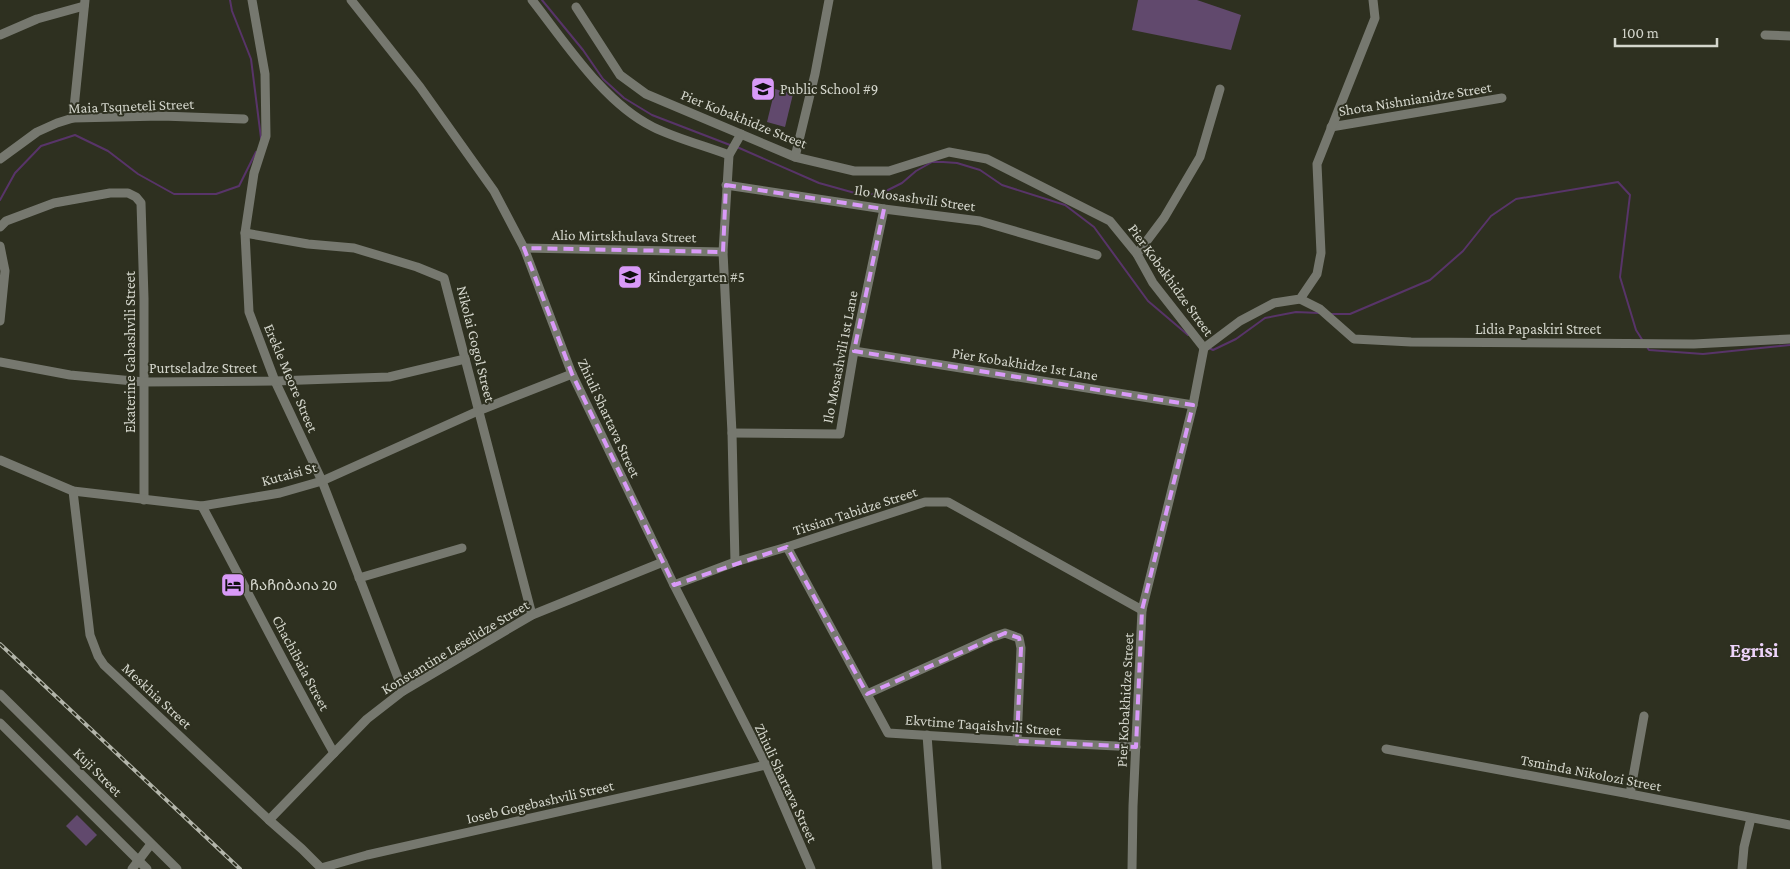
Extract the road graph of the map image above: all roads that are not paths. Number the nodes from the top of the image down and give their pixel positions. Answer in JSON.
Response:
{"nodes":[{"id":1,"x":252,"y":0,"type":"edge"},
{"id":2,"x":351,"y":0,"type":"edge"},
{"id":3,"x":532,"y":0,"type":"edge"},
{"id":4,"x":829,"y":0,"type":"edge"},
{"id":5,"x":1373,"y":0,"type":"edge"},
{"id":6,"x":84,"y":3,"type":"edge"},
{"id":7,"x":576,"y":7,"type":"dead end"},
{"id":8,"x":0,"y":35,"type":"edge"},
{"id":9,"x":1765,"y":35,"type":"dead end"},
{"id":10,"x":1790,"y":36,"type":"edge"},
{"id":11,"x":1220,"y":89,"type":"dead end"},
{"id":12,"x":1502,"y":98,"type":"dead end"},
{"id":13,"x":73,"y":118,"type":"junction"},
{"id":14,"x":244,"y":120,"type":"dead end"},
{"id":15,"x":1331,"y":127,"type":"junction"},
{"id":16,"x":741,"y":134,"type":"junction"},
{"id":17,"x":729,"y":153,"type":"junction"},
{"id":18,"x":796,"y":156,"type":"junction"},
{"id":19,"x":0,"y":159,"type":"edge"},
{"id":20,"x":726,"y":185,"type":"junction"},
{"id":21,"x":884,"y":209,"type":"junction"},
{"id":22,"x":0,"y":227,"type":"edge"},
{"id":23,"x":245,"y":233,"type":"junction"},
{"id":24,"x":0,"y":246,"type":"edge"},
{"id":25,"x":524,"y":248,"type":"junction"},
{"id":26,"x":723,"y":252,"type":"junction"},
{"id":27,"x":1137,"y":254,"type":"junction"},
{"id":28,"x":1097,"y":255,"type":"dead end"},
{"id":29,"x":1300,"y":299,"type":"junction"},
{"id":30,"x":0,"y":321,"type":"edge"},
{"id":31,"x":1790,"y":339,"type":"edge"},
{"id":32,"x":1204,"y":348,"type":"junction"},
{"id":33,"x":854,"y":351,"type":"junction"},
{"id":34,"x":465,"y":359,"type":"junction"},
{"id":35,"x":0,"y":362,"type":"edge"},
{"id":36,"x":572,"y":374,"type":"junction"},
{"id":37,"x":144,"y":382,"type":"junction"},
{"id":38,"x":275,"y":382,"type":"junction"},
{"id":39,"x":1193,"y":405,"type":"junction"},
{"id":40,"x":478,"y":411,"type":"junction"},
{"id":41,"x":732,"y":433,"type":"junction"},
{"id":42,"x":0,"y":460,"type":"edge"},
{"id":43,"x":322,"y":481,"type":"junction"},
{"id":44,"x":72,"y":491,"type":"junction"},
{"id":45,"x":144,"y":500,"type":"junction"},
{"id":46,"x":202,"y":506,"type":"junction"},
{"id":47,"x":787,"y":547,"type":"junction"},
{"id":48,"x":462,"y":548,"type":"dead end"},
{"id":49,"x":663,"y":562,"type":"junction"},
{"id":50,"x":735,"y":562,"type":"junction"},
{"id":51,"x":359,"y":578,"type":"junction"},
{"id":52,"x":674,"y":585,"type":"junction"},
{"id":53,"x":1142,"y":610,"type":"junction"},
{"id":54,"x":532,"y":615,"type":"junction"},
{"id":55,"x":403,"y":692,"type":"junction"},
{"id":56,"x":0,"y":694,"type":"edge"},
{"id":57,"x":867,"y":694,"type":"junction"},
{"id":58,"x":1644,"y":716,"type":"dead end"},
{"id":59,"x":0,"y":723,"type":"edge"},
{"id":60,"x":927,"y":735,"type":"junction"},
{"id":61,"x":1017,"y":741,"type":"junction"},
{"id":62,"x":1136,"y":747,"type":"junction"},
{"id":63,"x":1386,"y":749,"type":"dead end"},
{"id":64,"x":334,"y":754,"type":"junction"},
{"id":65,"x":766,"y":765,"type":"junction"},
{"id":66,"x":1630,"y":794,"type":"junction"},
{"id":67,"x":1751,"y":818,"type":"junction"},
{"id":68,"x":269,"y":820,"type":"junction"},
{"id":69,"x":1790,"y":826,"type":"edge"},
{"id":70,"x":151,"y":844,"type":"junction"},
{"id":71,"x":139,"y":861,"type":"junction"},
{"id":72,"x":321,"y":868,"type":"edge"},
{"id":73,"x":132,"y":869,"type":"edge"},
{"id":74,"x":147,"y":869,"type":"edge"},
{"id":75,"x":177,"y":869,"type":"edge"},
{"id":76,"x":810,"y":869,"type":"edge"},
{"id":77,"x":937,"y":869,"type":"edge"},
{"id":78,"x":1132,"y":869,"type":"edge"},
{"id":79,"x":1742,"y":869,"type":"edge"}],
"edges":[{"from":1,"to":23,"type":"street","name":"Erekle Meore Street"},
{"from":2,"to":25,"type":"street","name":"Zhiuli Shartava Street"},
{"from":3,"to":17,"type":"street"},
{"from":4,"to":18,"type":"street"},
{"from":5,"to":15,"type":"street"},
{"from":6,"to":8,"type":"street"},
{"from":6,"to":13,"type":"street"},
{"from":7,"to":16,"type":"street","name":"Pier Kobakhidze Street"},
{"from":9,"to":10,"type":"street"},
{"from":11,"to":27,"type":"street"},
{"from":12,"to":15,"type":"street","name":"Shota Nishnianidze Street"},
{"from":13,"to":14,"type":"street","name":"Maia Tsqneteli Street"},
{"from":13,"to":19,"type":"street","name":"Maia Tsqneteli Street"},
{"from":15,"to":29,"type":"street"},
{"from":16,"to":17,"type":"street"},
{"from":16,"to":18,"type":"street","name":"Pier Kobakhidze Street"},
{"from":17,"to":20,"type":"street"},
{"from":18,"to":27,"type":"street","name":"Pier Kobakhidze Street"},
{"from":20,"to":21,"type":"street","name":"Ilo Mosashvili Street"},
{"from":20,"to":26,"type":"street"},
{"from":21,"to":28,"type":"street","name":"Ilo Mosashvili Street"},
{"from":21,"to":33,"type":"street","name":"Ilo Mosashvili 1st Lane"},
{"from":22,"to":37,"type":"street","name":"Ekaterine Gabashvili Street"},
{"from":23,"to":34,"type":"street","name":"Nikolai Gogol Street"},
{"from":23,"to":38,"type":"street","name":"Erekle Meore Street"},
{"from":24,"to":30,"type":"street"},
{"from":25,"to":26,"type":"street","name":"Alio Mirtskhulava Street"},
{"from":25,"to":36,"type":"street","name":"Zhiuli Shartava Street"},
{"from":26,"to":41,"type":"street"},
{"from":27,"to":32,"type":"street","name":"Pier Kobakhidze Street"},
{"from":29,"to":31,"type":"street","name":"Lidia Papaskiri Street"},
{"from":29,"to":32,"type":"street"},
{"from":32,"to":39,"type":"street","name":"Pier Kobakhidze Street"},
{"from":33,"to":39,"type":"street","name":"Pier Kobakhidze 1st Lane"},
{"from":33,"to":41,"type":"street","name":"Ilo Mosashvili 1st Lane"},
{"from":34,"to":38,"type":"street","name":"Purtseladze Street"},
{"from":34,"to":40,"type":"street","name":"Nikolai Gogol Street"},
{"from":35,"to":37,"type":"street","name":"Purtseladze Street"},
{"from":36,"to":40,"type":"street","name":"Kutaisi St"},
{"from":36,"to":49,"type":"street","name":"Zhiuli Shartava Street"},
{"from":37,"to":38,"type":"street","name":"Purtseladze Street"},
{"from":37,"to":45,"type":"street","name":"Ekaterine Gabashvili Street"},
{"from":38,"to":43,"type":"street","name":"Erekle Meore Street"},
{"from":39,"to":53,"type":"street","name":"Pier Kobakhidze Street"},
{"from":40,"to":43,"type":"street","name":"Kutaisi St"},
{"from":40,"to":54,"type":"street","name":"Nikolai Gogol Street"},
{"from":41,"to":50,"type":"street"},
{"from":42,"to":44,"type":"street","name":"Kutaisi St"},
{"from":43,"to":46,"type":"street","name":"Kutaisi St"},
{"from":43,"to":51,"type":"street","name":"Erekle Meore Street"},
{"from":44,"to":45,"type":"street","name":"Kutaisi St"},
{"from":44,"to":68,"type":"street","name":"Meskhia Street"},
{"from":45,"to":46,"type":"street","name":"Kutaisi St"},
{"from":46,"to":64,"type":"street","name":"Chachibaia Street"},
{"from":47,"to":50,"type":"street","name":"Titsian Tabidze Street"},
{"from":47,"to":53,"type":"street","name":"Titsian Tabidze Street"},
{"from":47,"to":57,"type":"street","name":"Ekvtime Taqaishvili Street"},
{"from":48,"to":51,"type":"street"},
{"from":49,"to":52,"type":"street","name":"Zhiuli Shartava Street"},
{"from":49,"to":54,"type":"street","name":"Konstantine Leselidze Street"},
{"from":50,"to":52,"type":"street","name":"Titsian Tabidze Street"},
{"from":51,"to":55,"type":"street","name":"Erekle Meore Street"},
{"from":52,"to":65,"type":"street","name":"Zhiuli Shartava Street"},
{"from":53,"to":62,"type":"street","name":"Pier Kobakhidze Street"},
{"from":54,"to":55,"type":"street","name":"Konstantine Leselidze Street"},
{"from":55,"to":64,"type":"street","name":"Konstantine Leselidze Street"},
{"from":56,"to":70,"type":"street","name":"Kuji Street"},
{"from":57,"to":60,"type":"street","name":"Ekvtime Taqaishvili Street"},
{"from":57,"to":61,"type":"street"},
{"from":58,"to":66,"type":"street"},
{"from":59,"to":71,"type":"street"},
{"from":60,"to":61,"type":"street","name":"Ekvtime Taqaishvili Street"},
{"from":60,"to":77,"type":"street"},
{"from":61,"to":62,"type":"street","name":"Ekvtime Taqaishvili Street"},
{"from":62,"to":78,"type":"street","name":"Pier Kobakhidze Street"},
{"from":63,"to":66,"type":"street","name":"Tsminda Nikolozi Street"},
{"from":64,"to":68,"type":"street","name":"Konstantine Leselidze Street"},
{"from":65,"to":72,"type":"street","name":"Ioseb Gogebashvili Street"},
{"from":65,"to":76,"type":"street","name":"Zhiuli Shartava Street"},
{"from":66,"to":67,"type":"street","name":"Tsminda Nikolozi Street"},
{"from":67,"to":69,"type":"street","name":"Tsminda Nikolozi Street"},
{"from":67,"to":79,"type":"street"},
{"from":68,"to":72,"type":"street","name":"Meskhia Street"},
{"from":70,"to":71,"type":"street"},
{"from":70,"to":75,"type":"street","name":"Kuji Street"},
{"from":71,"to":73,"type":"street"},
{"from":71,"to":74,"type":"street"}]}
